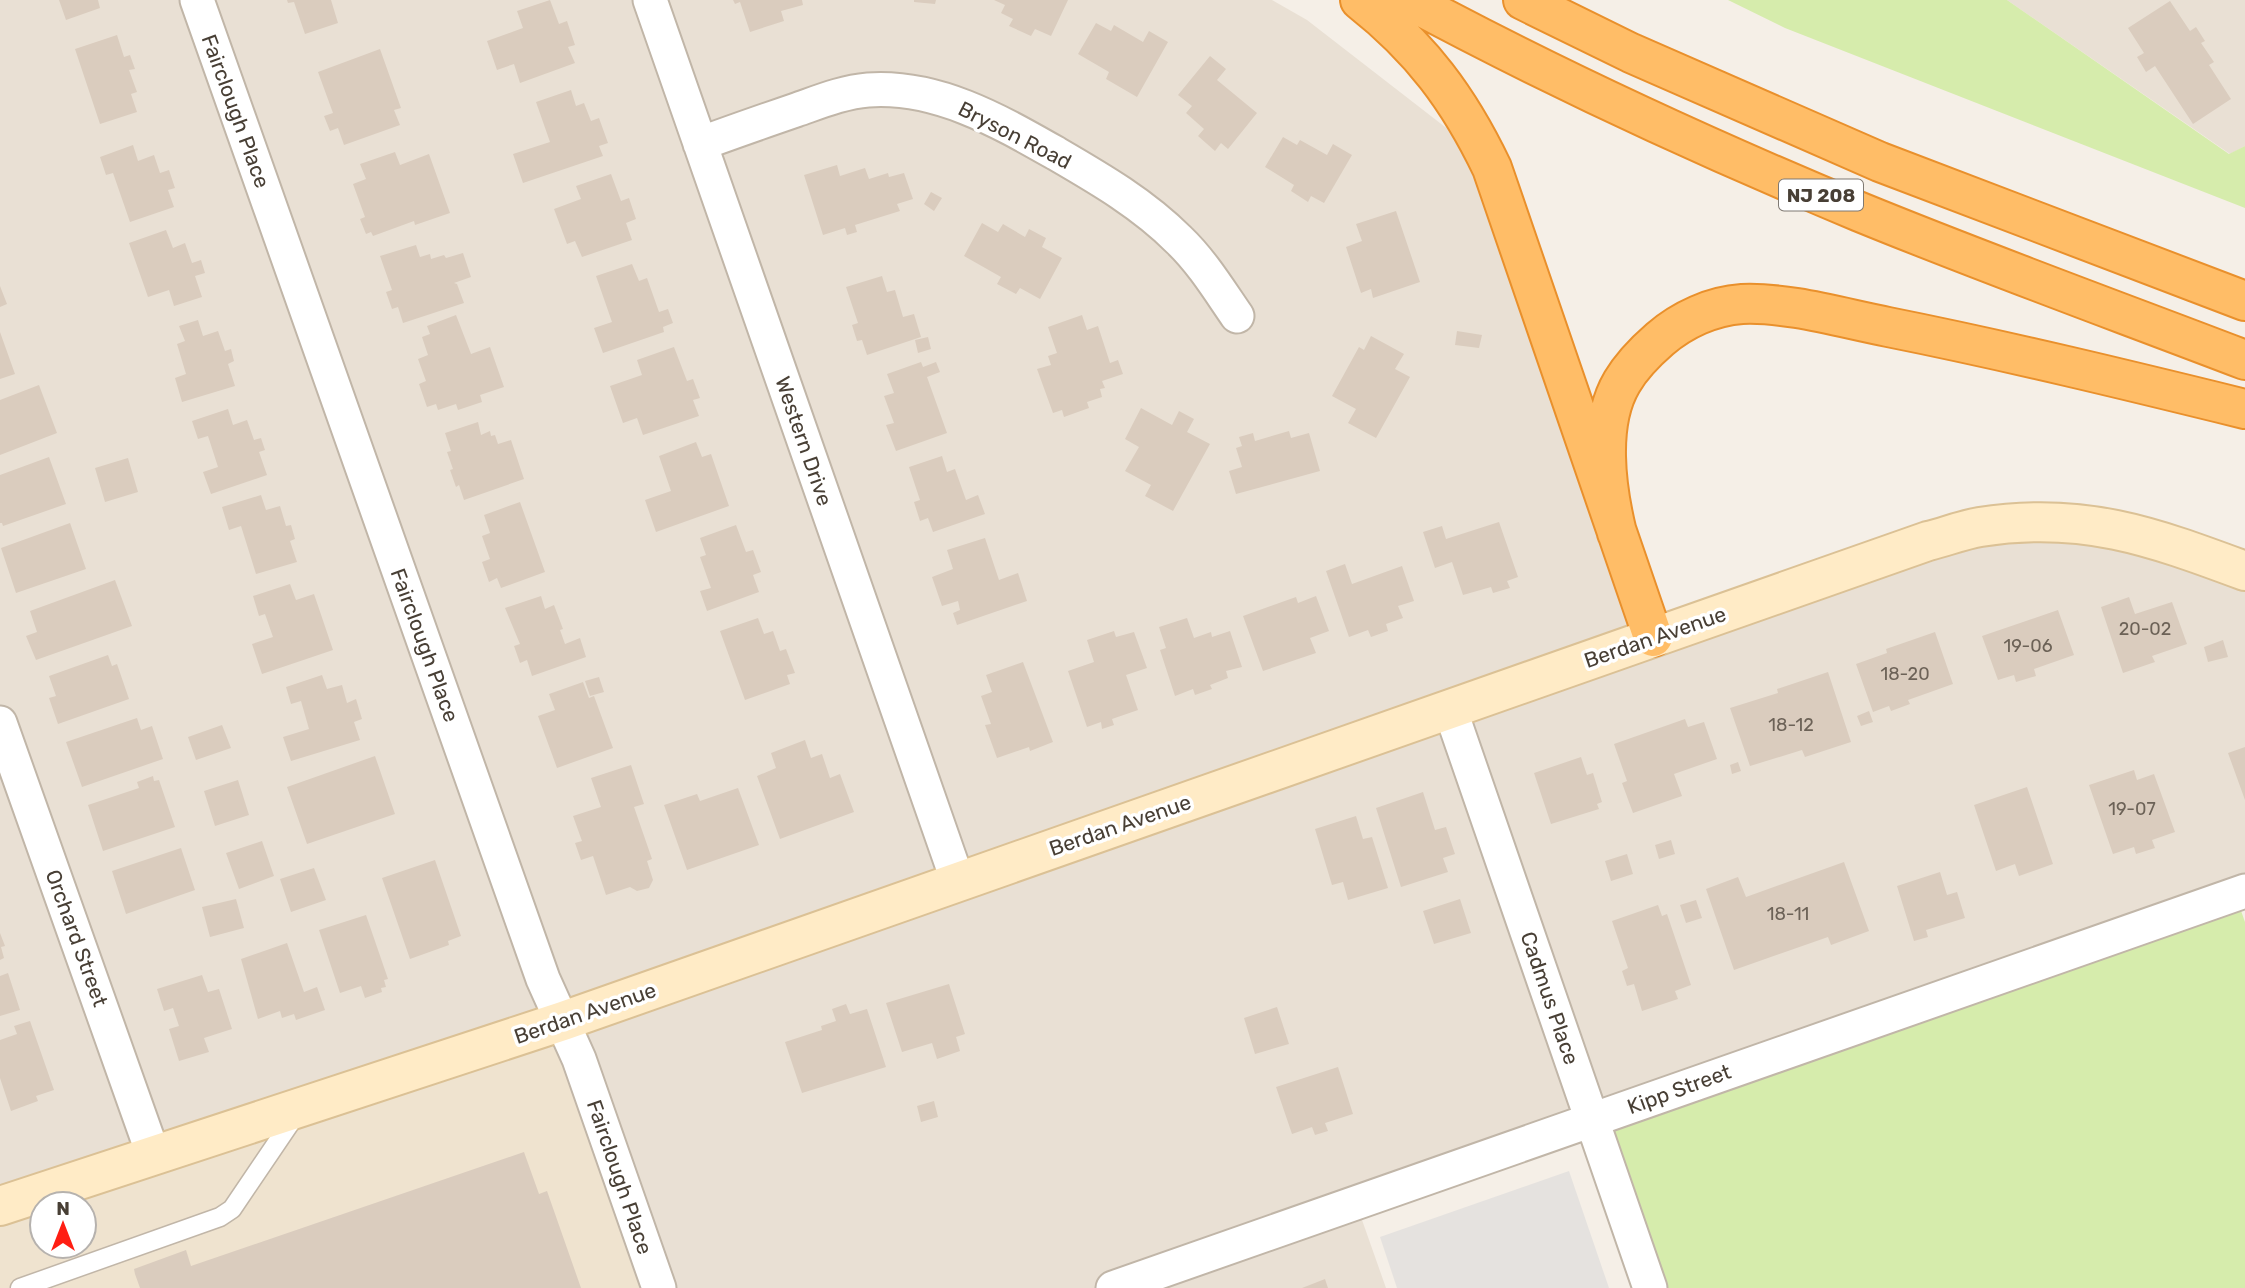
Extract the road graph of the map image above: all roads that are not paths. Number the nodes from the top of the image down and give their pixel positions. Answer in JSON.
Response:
{"nodes":[{"id":1,"x":197,"y":0,"type":"edge"},
{"id":2,"x":650,"y":0,"type":"edge"},
{"id":3,"x":1360,"y":0,"type":"edge"},
{"id":4,"x":1409,"y":0,"type":"edge"},
{"id":5,"x":1523,"y":0,"type":"edge"},
{"id":6,"x":700,"y":144,"type":"junction"},
{"id":7,"x":2245,"y":301,"type":"edge"},
{"id":8,"x":1237,"y":316,"type":"dead end"},
{"id":9,"x":2245,"y":360,"type":"edge"},
{"id":10,"x":2245,"y":409,"type":"edge"},
{"id":11,"x":1617,"y":533,"type":"junction"},
{"id":12,"x":2245,"y":570,"type":"edge"},
{"id":13,"x":1653,"y":637,"type":"junction"},
{"id":14,"x":1450,"y":709,"type":"junction"},
{"id":15,"x":0,"y":723,"type":"edge"},
{"id":16,"x":958,"y":882,"type":"junction"},
{"id":17,"x":2245,"y":891,"type":"edge"},
{"id":18,"x":563,"y":1021,"type":"junction"},
{"id":19,"x":302,"y":1106,"type":"junction"},
{"id":20,"x":1593,"y":1121,"type":"junction"},
{"id":21,"x":153,"y":1154,"type":"junction"},
{"id":22,"x":0,"y":1206,"type":"edge"},
{"id":23,"x":20,"y":1288,"type":"edge"},
{"id":24,"x":659,"y":1288,"type":"edge"},
{"id":25,"x":1113,"y":1288,"type":"edge"},
{"id":26,"x":1650,"y":1288,"type":"edge"}],
"edges":[{"from":1,"to":18,"type":"street","name":"Fairclough Place"},
{"from":2,"to":6,"type":"street","name":"Western Drive"},
{"from":3,"to":11,"type":"highway"},
{"from":4,"to":9,"type":"highway","number":"NJ 208"},
{"from":5,"to":7,"type":"highway","number":"NJ 208"},
{"from":6,"to":8,"type":"street","name":"Bryson Road"},
{"from":6,"to":16,"type":"street","name":"Western Drive"},
{"from":10,"to":11,"type":"highway"},
{"from":11,"to":13,"type":"highway"},
{"from":12,"to":13,"type":"street","name":"Berdan Avenue"},
{"from":13,"to":14,"type":"street","name":"Berdan Avenue"},
{"from":14,"to":16,"type":"street","name":"Berdan Avenue"},
{"from":14,"to":20,"type":"street","name":"Cadmus Place"},
{"from":15,"to":21,"type":"street","name":"Orchard Street"},
{"from":16,"to":18,"type":"street","name":"Berdan Avenue"},
{"from":17,"to":20,"type":"street","name":"Kipp Street"},
{"from":18,"to":19,"type":"street","name":"Berdan Avenue"},
{"from":18,"to":24,"type":"street","name":"Fairclough Place"},
{"from":19,"to":21,"type":"street","name":"Berdan Avenue"},
{"from":19,"to":23,"type":"lane"},
{"from":20,"to":25,"type":"street","name":"Kipp Street"},
{"from":20,"to":26,"type":"street","name":"Cadmus Place"},
{"from":21,"to":22,"type":"street","name":"Berdan Avenue"}]}
